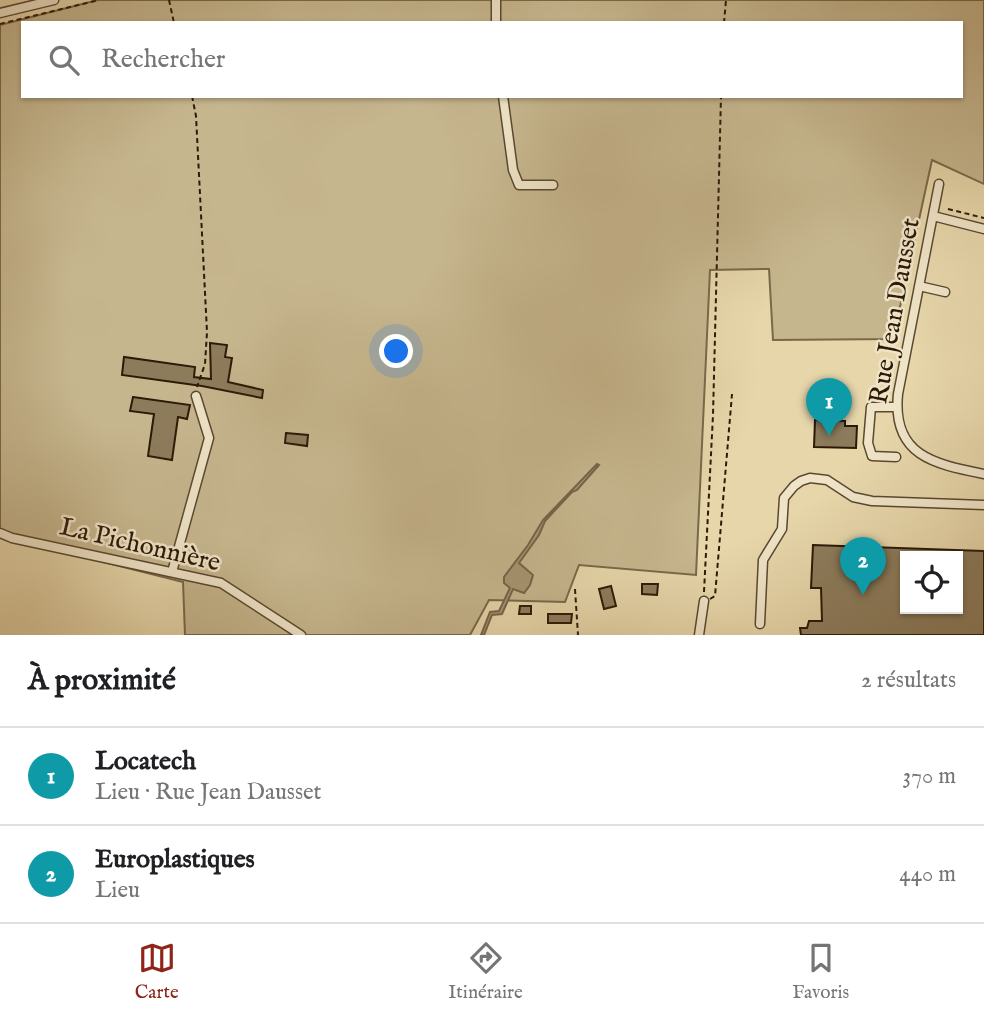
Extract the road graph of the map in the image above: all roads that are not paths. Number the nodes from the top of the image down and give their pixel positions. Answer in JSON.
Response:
{"nodes":[{"id":1,"x":54,"y":0,"type":"edge"},
{"id":2,"x":496,"y":0,"type":"edge"},
{"id":3,"x":0,"y":13,"type":"edge"},
{"id":4,"x":496,"y":21,"type":"edge"},
{"id":5,"x":503,"y":98,"type":"edge"},
{"id":6,"x":939,"y":184,"type":"dead end"},
{"id":7,"x":552,"y":185,"type":"dead end"},
{"id":8,"x":933,"y":216,"type":"junction"},
{"id":9,"x":984,"y":229,"type":"edge"},
{"id":10,"x":919,"y":286,"type":"junction"},
{"id":11,"x":945,"y":292,"type":"dead end"},
{"id":12,"x":196,"y":396,"type":"road end"},
{"id":13,"x":897,"y":407,"type":"junction"},
{"id":14,"x":896,"y":457,"type":"dead end"},
{"id":15,"x":984,"y":474,"type":"edge"},
{"id":16,"x":984,"y":505,"type":"edge"},
{"id":17,"x":0,"y":533,"type":"edge"},
{"id":18,"x":172,"y":572,"type":"junction"},
{"id":19,"x":704,"y":601,"type":"road end"},
{"id":20,"x":760,"y":624,"type":"dead end"},
{"id":21,"x":301,"y":635,"type":"edge"},
{"id":22,"x":699,"y":635,"type":"edge"}],
"edges":[{"from":1,"to":3,"type":"street"},
{"from":2,"to":4,"type":"street"},
{"from":5,"to":7,"type":"street"},
{"from":6,"to":8,"type":"street","name":"Rue Jean Dausset"},
{"from":8,"to":9,"type":"street"},
{"from":8,"to":10,"type":"street","name":"Rue Jean Dausset"},
{"from":10,"to":11,"type":"street"},
{"from":10,"to":13,"type":"street","name":"Rue Jean Dausset"},
{"from":12,"to":18,"type":"street"},
{"from":13,"to":14,"type":"street"},
{"from":13,"to":15,"type":"street","name":"Rue Jean Dausset"},
{"from":16,"to":20,"type":"street"},
{"from":17,"to":18,"type":"street","name":"La Pichonnière"},
{"from":18,"to":21,"type":"street","name":"La Pichonnière"},
{"from":19,"to":22,"type":"street"}]}
